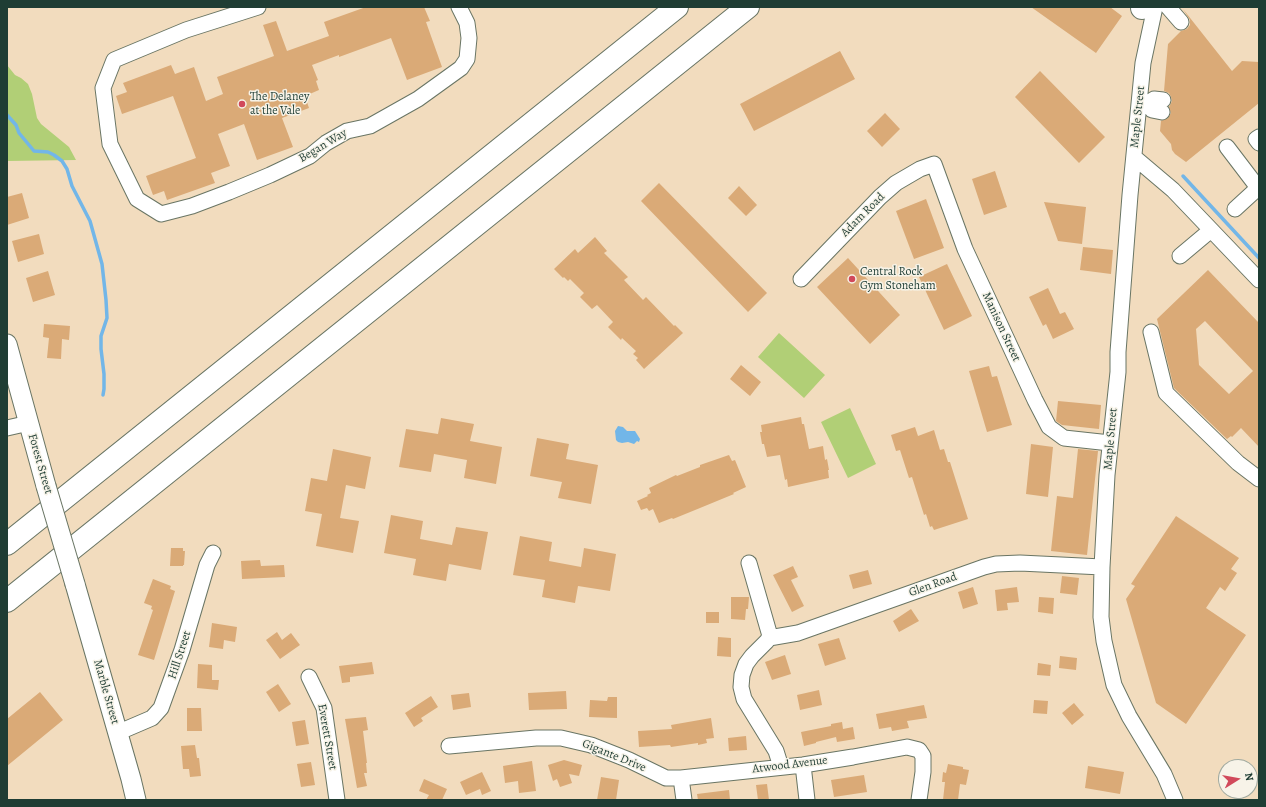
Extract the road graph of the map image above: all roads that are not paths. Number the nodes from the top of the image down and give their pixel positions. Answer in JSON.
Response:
{"nodes":[{"id":1,"x":258,"y":7,"type":"edge"},
{"id":2,"x":459,"y":7,"type":"edge"},
{"id":3,"x":677,"y":7,"type":"edge"},
{"id":4,"x":748,"y":7,"type":"edge"},
{"id":5,"x":1145,"y":7,"type":"edge"},
{"id":6,"x":1168,"y":7,"type":"edge"},
{"id":7,"x":1181,"y":22,"type":"dead end"},
{"id":8,"x":1259,"y":137,"type":"edge"},
{"id":9,"x":1259,"y":144,"type":"edge"},
{"id":10,"x":1227,"y":147,"type":"dead end"},
{"id":11,"x":1134,"y":157,"type":"junction"},
{"id":12,"x":934,"y":164,"type":"joint"},
{"id":13,"x":1259,"y":188,"type":"edge"},
{"id":14,"x":1235,"y":209,"type":"dead end"},
{"id":15,"x":1211,"y":230,"type":"junction"},
{"id":16,"x":1180,"y":256,"type":"dead end"},
{"id":17,"x":801,"y":279,"type":"dead end"},
{"id":18,"x":1259,"y":280,"type":"edge"},
{"id":19,"x":1151,"y":332,"type":"dead end"},
{"id":20,"x":7,"y":344,"type":"edge"},
{"id":21,"x":29,"y":423,"type":"junction"},
{"id":22,"x":7,"y":428,"type":"edge"},
{"id":23,"x":1110,"y":443,"type":"junction"},
{"id":24,"x":1259,"y":479,"type":"edge"},
{"id":25,"x":7,"y":544,"type":"edge"},
{"id":26,"x":213,"y":553,"type":"dead end"},
{"id":27,"x":749,"y":563,"type":"dead end"},
{"id":28,"x":1102,"y":567,"type":"junction"},
{"id":29,"x":75,"y":584,"type":"joint"},
{"id":30,"x":7,"y":601,"type":"edge"},
{"id":31,"x":769,"y":638,"type":"junction"},
{"id":32,"x":309,"y":677,"type":"dead end"},
{"id":33,"x":117,"y":733,"type":"junction"},
{"id":34,"x":449,"y":746,"type":"dead end"},
{"id":35,"x":803,"y":765,"type":"junction"},
{"id":36,"x":781,"y":767,"type":"junction"},
{"id":37,"x":681,"y":778,"type":"junction"},
{"id":38,"x":136,"y":800,"type":"edge"},
{"id":39,"x":337,"y":800,"type":"edge"},
{"id":40,"x":684,"y":800,"type":"edge"},
{"id":41,"x":807,"y":800,"type":"edge"},
{"id":42,"x":919,"y":800,"type":"edge"},
{"id":43,"x":1175,"y":800,"type":"edge"}],
"edges":[{"from":1,"to":2,"type":"street","name":"Began Way"},
{"from":3,"to":25,"type":"highway"},
{"from":4,"to":30,"type":"highway"},
{"from":5,"to":11,"type":"street","name":"Maple Street"},
{"from":6,"to":7,"type":"street"},
{"from":8,"to":9,"type":"street"},
{"from":10,"to":13,"type":"street"},
{"from":11,"to":15,"type":"street"},
{"from":11,"to":23,"type":"street","name":"Maple Street"},
{"from":12,"to":17,"type":"street","name":"Adam Road"},
{"from":12,"to":23,"type":"street","name":"Manison Street"},
{"from":13,"to":14,"type":"street"},
{"from":15,"to":16,"type":"street"},
{"from":15,"to":18,"type":"street"},
{"from":19,"to":24,"type":"street"},
{"from":20,"to":21,"type":"main road","name":"Forest Street"},
{"from":21,"to":22,"type":"street"},
{"from":21,"to":29,"type":"main road","name":"Forest Street","bridge":true},
{"from":23,"to":28,"type":"street","name":"Maple Street"},
{"from":26,"to":33,"type":"street","name":"Hill Street"},
{"from":27,"to":31,"type":"street"},
{"from":28,"to":31,"type":"street","name":"Glen Road"},
{"from":28,"to":43,"type":"street","name":"Maple Street"},
{"from":29,"to":33,"type":"main road","name":"Marble Street"},
{"from":31,"to":36,"type":"street"},
{"from":32,"to":39,"type":"street","name":"Everett Street"},
{"from":33,"to":38,"type":"main road","name":"Marble Street"},
{"from":34,"to":37,"type":"street","name":"Gigante Drive"},
{"from":35,"to":36,"type":"street","name":"Atwood Avenue"},
{"from":35,"to":41,"type":"street"},
{"from":35,"to":42,"type":"street","name":"Atwood Avenue"},
{"from":36,"to":37,"type":"street","name":"Atwood Avenue"},
{"from":37,"to":40,"type":"street"}]}
